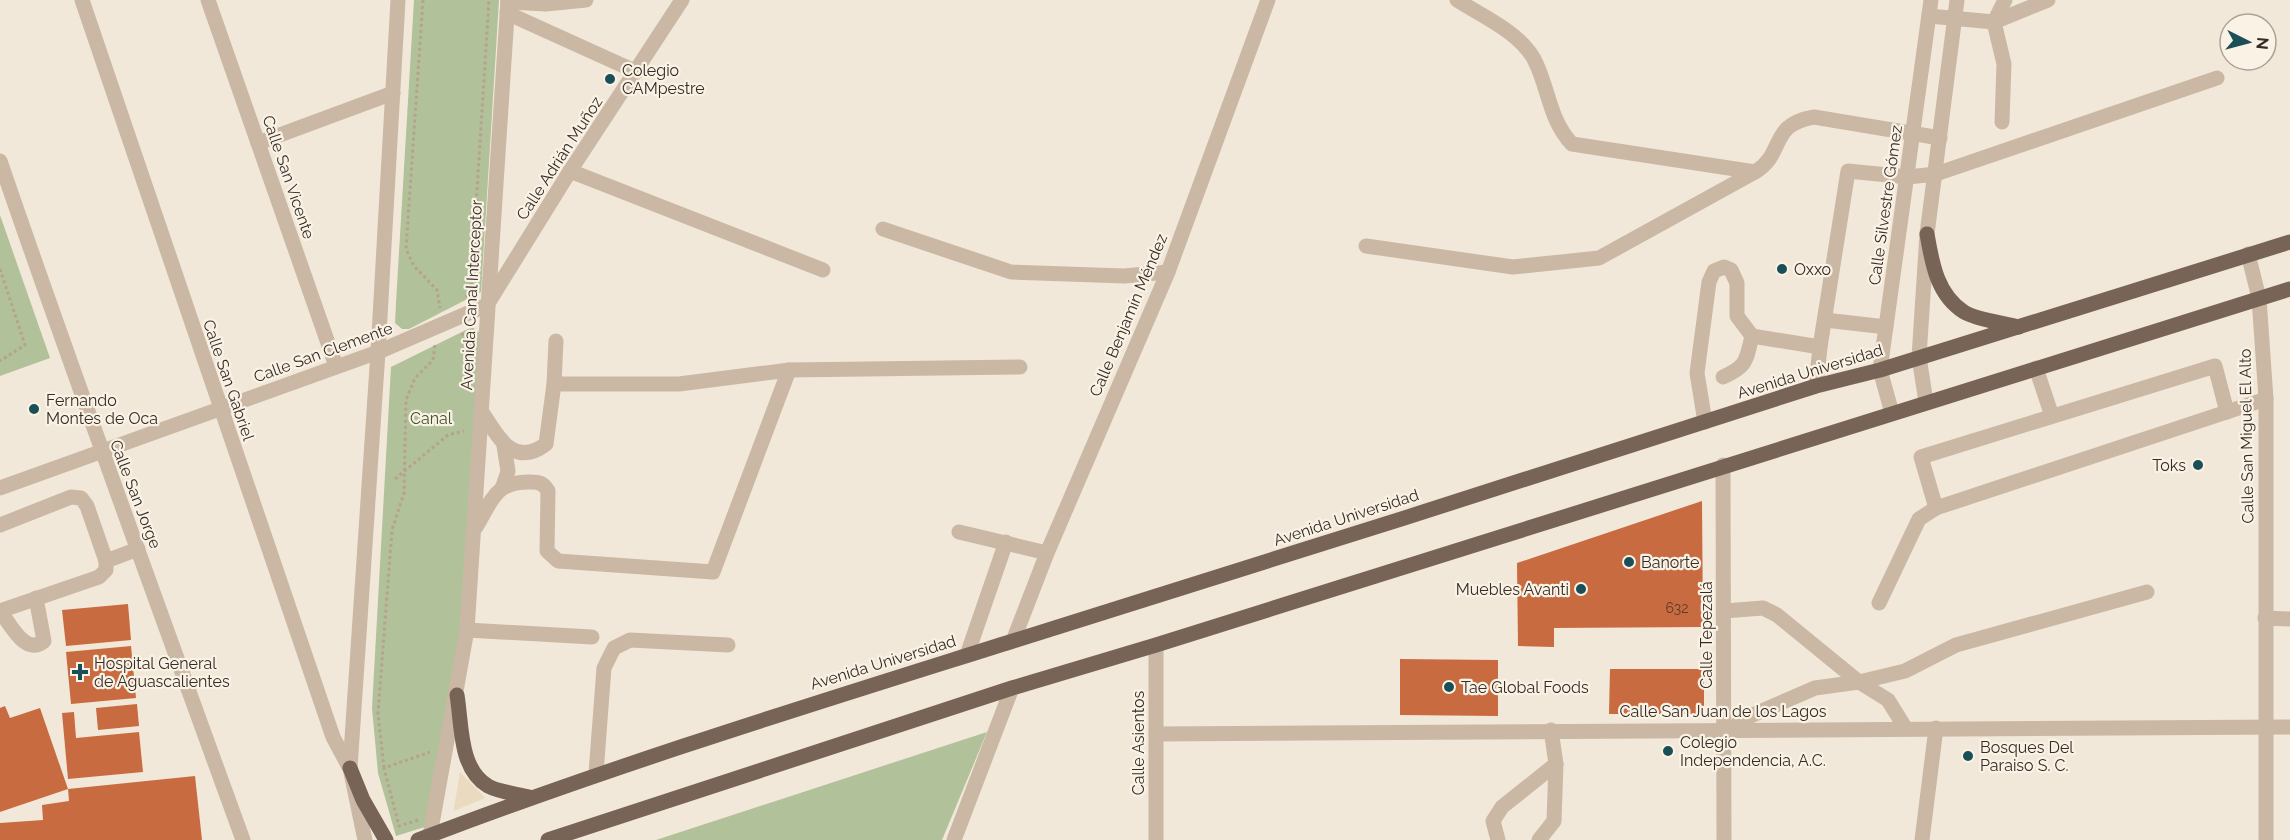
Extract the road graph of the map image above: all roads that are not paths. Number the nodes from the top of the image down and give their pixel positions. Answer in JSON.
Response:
{"nodes":[{"id":1,"x":82,"y":0,"type":"edge"},
{"id":2,"x":208,"y":0,"type":"edge"},
{"id":3,"x":398,"y":0,"type":"edge"},
{"id":4,"x":586,"y":0,"type":"edge"},
{"id":5,"x":682,"y":0,"type":"edge"},
{"id":6,"x":1268,"y":0,"type":"edge"},
{"id":7,"x":1457,"y":0,"type":"edge"},
{"id":8,"x":1931,"y":0,"type":"edge"},
{"id":9,"x":1958,"y":0,"type":"edge"},
{"id":10,"x":2005,"y":0,"type":"edge"},
{"id":11,"x":2048,"y":0,"type":"edge"},
{"id":12,"x":508,"y":5,"type":"edge"},
{"id":13,"x":1929,"y":16,"type":"junction"},
{"id":14,"x":1955,"y":20,"type":"junction"},
{"id":15,"x":1994,"y":22,"type":"junction"},
{"id":16,"x":638,"y":72,"type":"junction"},
{"id":17,"x":2217,"y":78,"type":"dead end"},
{"id":18,"x":393,"y":93,"type":"junction"},
{"id":19,"x":2002,"y":122,"type":"dead end"},
{"id":20,"x":1914,"y":134,"type":"junction"},
{"id":21,"x":1940,"y":138,"type":"junction"},
{"id":22,"x":258,"y":143,"type":"junction"},
{"id":23,"x":0,"y":161,"type":"edge"},
{"id":24,"x":570,"y":171,"type":"junction"},
{"id":25,"x":1755,"y":172,"type":"junction"},
{"id":26,"x":1936,"y":174,"type":"junction"},
{"id":27,"x":1908,"y":177,"type":"junction"},
{"id":28,"x":883,"y":229,"type":"dead end"},
{"id":29,"x":1927,"y":234,"type":"junction"},
{"id":30,"x":2290,"y":242,"type":"edge"},
{"id":31,"x":1366,"y":246,"type":"dead end"},
{"id":32,"x":2248,"y":254,"type":"junction"},
{"id":33,"x":822,"y":270,"type":"dead end"},
{"id":34,"x":1168,"y":272,"type":"junction"},
{"id":35,"x":2290,"y":289,"type":"edge"},
{"id":36,"x":2259,"y":298,"type":"junction"},
{"id":37,"x":487,"y":305,"type":"junction"},
{"id":38,"x":1825,"y":320,"type":"junction"},
{"id":39,"x":1886,"y":327,"type":"junction"},
{"id":40,"x":2019,"y":327,"type":"junction"},
{"id":41,"x":1752,"y":336,"type":"junction"},
{"id":42,"x":556,"y":341,"type":"dead end"},
{"id":43,"x":1820,"y":347,"type":"junction"},
{"id":44,"x":378,"y":352,"type":"junction"},
{"id":45,"x":1919,"y":357,"type":"junction"},
{"id":46,"x":336,"y":366,"type":"junction"},
{"id":47,"x":1020,"y":368,"type":"dead end"},
{"id":48,"x":2036,"y":368,"type":"junction"},
{"id":49,"x":789,"y":370,"type":"junction"},
{"id":50,"x":1880,"y":370,"type":"junction"},
{"id":51,"x":1723,"y":377,"type":"dead end"},
{"id":52,"x":554,"y":384,"type":"junction"},
{"id":53,"x":1816,"y":386,"type":"junction"},
{"id":54,"x":2266,"y":399,"type":"junction"},
{"id":55,"x":1926,"y":402,"type":"junction"},
{"id":56,"x":219,"y":409,"type":"junction"},
{"id":57,"x":482,"y":412,"type":"junction"},
{"id":58,"x":2227,"y":412,"type":"junction"},
{"id":59,"x":1892,"y":413,"type":"junction"},
{"id":60,"x":2052,"y":416,"type":"junction"},
{"id":61,"x":1705,"y":422,"type":"junction"},
{"id":62,"x":504,"y":446,"type":"junction"},
{"id":63,"x":101,"y":452,"type":"junction"},
{"id":64,"x":1723,"y":465,"type":"junction"},
{"id":65,"x":503,"y":486,"type":"junction"},
{"id":66,"x":0,"y":488,"type":"edge"},
{"id":67,"x":1936,"y":508,"type":"junction"},
{"id":68,"x":0,"y":525,"type":"edge"},
{"id":69,"x":474,"y":531,"type":"junction"},
{"id":70,"x":959,"y":532,"type":"dead end"},
{"id":71,"x":1006,"y":542,"type":"junction"},
{"id":72,"x":138,"y":549,"type":"junction"},
{"id":73,"x":1047,"y":553,"type":"junction"},
{"id":74,"x":106,"y":561,"type":"junction"},
{"id":75,"x":2147,"y":592,"type":"dead end"},
{"id":76,"x":36,"y":598,"type":"junction"},
{"id":77,"x":1879,"y":603,"type":"dead end"},
{"id":78,"x":0,"y":611,"type":"edge"},
{"id":79,"x":1724,"y":611,"type":"junction"},
{"id":80,"x":2265,"y":618,"type":"junction"},
{"id":81,"x":2290,"y":619,"type":"edge"},
{"id":82,"x":467,"y":630,"type":"junction"},
{"id":83,"x":592,"y":637,"type":"dead end"},
{"id":84,"x":1013,"y":641,"type":"junction"},
{"id":85,"x":728,"y":645,"type":"dead end"},
{"id":86,"x":1156,"y":645,"type":"junction"},
{"id":87,"x":967,"y":655,"type":"junction"},
{"id":88,"x":1859,"y":682,"type":"junction"},
{"id":89,"x":1012,"y":688,"type":"junction"},
{"id":90,"x":458,"y":695,"type":"junction"},
{"id":91,"x":2266,"y":727,"type":"junction"},
{"id":92,"x":2290,"y":727,"type":"edge"},
{"id":93,"x":1936,"y":728,"type":"junction"},
{"id":94,"x":1729,"y":729,"type":"junction"},
{"id":95,"x":1906,"y":729,"type":"junction"},
{"id":96,"x":1551,"y":730,"type":"junction"},
{"id":97,"x":1156,"y":734,"type":"junction"},
{"id":98,"x":1556,"y":764,"type":"junction"},
{"id":99,"x":350,"y":768,"type":"junction"},
{"id":100,"x":596,"y":773,"type":"junction"},
{"id":101,"x":529,"y":797,"type":"junction"},
{"id":102,"x":426,"y":838,"type":"edge"},
{"id":103,"x":243,"y":840,"type":"edge"},
{"id":104,"x":365,"y":840,"type":"edge"},
{"id":105,"x":386,"y":840,"type":"edge"},
{"id":106,"x":548,"y":840,"type":"edge"},
{"id":107,"x":954,"y":840,"type":"edge"},
{"id":108,"x":1156,"y":840,"type":"edge"},
{"id":109,"x":1498,"y":840,"type":"edge"},
{"id":110,"x":1539,"y":840,"type":"edge"},
{"id":111,"x":1725,"y":840,"type":"edge"},
{"id":112,"x":1922,"y":840,"type":"edge"},
{"id":113,"x":2266,"y":840,"type":"edge"}],
"edges":[{"from":1,"to":56,"type":"street","name":"Calle San Gabriel"},
{"from":2,"to":22,"type":"street","name":"Calle San Vicente"},
{"from":3,"to":18,"type":"street"},
{"from":4,"to":12,"type":"street"},
{"from":5,"to":16,"type":"street","name":"Calle Adrián Muñoz"},
{"from":6,"to":34,"type":"street","name":"Calle Benjamín Méndez"},
{"from":7,"to":25,"type":"street"},
{"from":8,"to":13,"type":"street","name":"Calle Silvestre Gómez"},
{"from":9,"to":14,"type":"street"},
{"from":10,"to":15,"type":"street"},
{"from":11,"to":15,"type":"street"},
{"from":12,"to":16,"type":"street"},
{"from":12,"to":37,"type":"street","name":"Avenida Canal Interceptor"},
{"from":13,"to":14,"type":"street"},
{"from":13,"to":20,"type":"street","name":"Calle Silvestre Gómez"},
{"from":14,"to":15,"type":"street"},
{"from":14,"to":21,"type":"street"},
{"from":15,"to":19,"type":"street"},
{"from":16,"to":24,"type":"street","name":"Calle Adrián Muñoz"},
{"from":17,"to":26,"type":"street"},
{"from":18,"to":22,"type":"street"},
{"from":18,"to":44,"type":"street"},
{"from":20,"to":21,"type":"street"},
{"from":20,"to":25,"type":"street"},
{"from":20,"to":27,"type":"street","name":"Calle Silvestre Gómez"},
{"from":21,"to":26,"type":"street"},
{"from":22,"to":46,"type":"street","name":"Calle San Vicente"},
{"from":23,"to":63,"type":"street","name":"Calle San Jorge"},
{"from":24,"to":33,"type":"street"},
{"from":24,"to":37,"type":"street","name":"Calle Adrián Muñoz"},
{"from":25,"to":31,"type":"street"},
{"from":26,"to":27,"type":"street"},
{"from":26,"to":29,"type":"street"},
{"from":27,"to":38,"type":"street"},
{"from":27,"to":39,"type":"street","name":"Calle Silvestre Gómez"},
{"from":28,"to":34,"type":"street"},
{"from":29,"to":40,"type":"main road"},
{"from":29,"to":45,"type":"street"},
{"from":30,"to":32,"type":"main road","name":"Avenida Universidad"},
{"from":32,"to":36,"type":"street","name":"Calle San Miguel El Alto"},
{"from":32,"to":40,"type":"main road","name":"Avenida Universidad"},
{"from":34,"to":73,"type":"street","name":"Calle Benjamín Méndez"},
{"from":35,"to":36,"type":"main road"},
{"from":36,"to":48,"type":"main road"},
{"from":36,"to":54,"type":"street","name":"Calle San Miguel El Alto"},
{"from":37,"to":44,"type":"street","name":"Calle San Clemente"},
{"from":37,"to":57,"type":"street","name":"Avenida Canal Interceptor"},
{"from":38,"to":39,"type":"street"},
{"from":38,"to":43,"type":"street"},
{"from":39,"to":50,"type":"street","name":"Calle Silvestre Gómez"},
{"from":40,"to":45,"type":"main road","name":"Avenida Universidad"},
{"from":41,"to":43,"type":"street"},
{"from":41,"to":51,"type":"street"},
{"from":41,"to":61,"type":"street"},
{"from":42,"to":52,"type":"street"},
{"from":43,"to":53,"type":"street"},
{"from":44,"to":46,"type":"street","name":"Calle San Clemente"},
{"from":44,"to":99,"type":"street"},
{"from":45,"to":50,"type":"main road","name":"Avenida Universidad"},
{"from":45,"to":55,"type":"street"},
{"from":46,"to":56,"type":"street","name":"Calle San Clemente"},
{"from":47,"to":49,"type":"street"},
{"from":48,"to":55,"type":"main road"},
{"from":48,"to":60,"type":"street"},
{"from":49,"to":52,"type":"street"},
{"from":49,"to":65,"type":"street"},
{"from":50,"to":53,"type":"main road","name":"Avenida Universidad"},
{"from":50,"to":59,"type":"street","name":"Calle Silvestre Gómez"},
{"from":52,"to":62,"type":"street"},
{"from":53,"to":61,"type":"main road","name":"Avenida Universidad"},
{"from":54,"to":58,"type":"street"},
{"from":54,"to":80,"type":"street","name":"Calle San Miguel El Alto"},
{"from":55,"to":59,"type":"main road"},
{"from":56,"to":63,"type":"street","name":"Calle San Clemente"},
{"from":56,"to":99,"type":"street","name":"Calle San Gabriel"},
{"from":57,"to":62,"type":"street"},
{"from":57,"to":69,"type":"street","name":"Avenida Canal Interceptor"},
{"from":58,"to":60,"type":"street"},
{"from":58,"to":67,"type":"street"},
{"from":59,"to":64,"type":"main road"},
{"from":60,"to":67,"type":"street"},
{"from":61,"to":84,"type":"main road","name":"Avenida Universidad"},
{"from":62,"to":65,"type":"street"},
{"from":63,"to":66,"type":"street","name":"Calle San Clemente"},
{"from":63,"to":72,"type":"street","name":"Calle San Jorge"},
{"from":64,"to":79,"type":"street","name":"Calle Tepezalá"},
{"from":64,"to":86,"type":"main road"},
{"from":65,"to":69,"type":"street"},
{"from":67,"to":77,"type":"street"},
{"from":68,"to":74,"type":"street"},
{"from":69,"to":82,"type":"street","name":"Avenida Canal Interceptor"},
{"from":70,"to":71,"type":"street"},
{"from":71,"to":73,"type":"street"},
{"from":71,"to":87,"type":"street"},
{"from":72,"to":74,"type":"street"},
{"from":72,"to":103,"type":"street","name":"Calle San Jorge"},
{"from":73,"to":84,"type":"street","name":"Calle Benjamín Méndez"},
{"from":74,"to":76,"type":"street"},
{"from":75,"to":88,"type":"street"},
{"from":76,"to":78,"type":"street"},
{"from":76,"to":78,"type":"street"},
{"from":79,"to":88,"type":"street"},
{"from":79,"to":94,"type":"street","name":"Calle Tepezalá"},
{"from":80,"to":81,"type":"street"},
{"from":80,"to":91,"type":"street","name":"Calle San Miguel El Alto"},
{"from":82,"to":83,"type":"street"},
{"from":82,"to":90,"type":"street","name":"Avenida Canal Interceptor"},
{"from":84,"to":87,"type":"main road","name":"Avenida Universidad"},
{"from":85,"to":100,"type":"street"},
{"from":86,"to":89,"type":"main road"},
{"from":86,"to":97,"type":"street","name":"Calle Asientos"},
{"from":87,"to":100,"type":"main road","name":"Avenida Universidad"},
{"from":88,"to":94,"type":"street"},
{"from":88,"to":95,"type":"street"},
{"from":89,"to":106,"type":"main road"},
{"from":89,"to":107,"type":"street"},
{"from":90,"to":101,"type":"main road"},
{"from":90,"to":102,"type":"street","name":"Avenida Canal Interceptor"},
{"from":91,"to":92,"type":"street","name":"Calle San Juan de los Lagos"},
{"from":91,"to":93,"type":"street","name":"Calle San Juan de los Lagos"},
{"from":91,"to":113,"type":"street","name":"Calle San Miguel El Alto"},
{"from":93,"to":95,"type":"street","name":"Calle San Juan de los Lagos"},
{"from":93,"to":112,"type":"street"},
{"from":94,"to":95,"type":"street","name":"Calle San Juan de los Lagos"},
{"from":94,"to":96,"type":"street","name":"Calle San Juan de los Lagos"},
{"from":94,"to":111,"type":"street","name":"Calle Tepezalá"},
{"from":96,"to":97,"type":"street","name":"Calle San Juan de los Lagos"},
{"from":96,"to":98,"type":"street"},
{"from":97,"to":108,"type":"street","name":"Calle Asientos"},
{"from":98,"to":109,"type":"street"},
{"from":98,"to":110,"type":"street"},
{"from":99,"to":104,"type":"street"},
{"from":99,"to":105,"type":"main road"},
{"from":100,"to":101,"type":"main road","name":"Avenida Universidad"},
{"from":101,"to":102,"type":"main road","name":"Avenida Universidad"}]}
